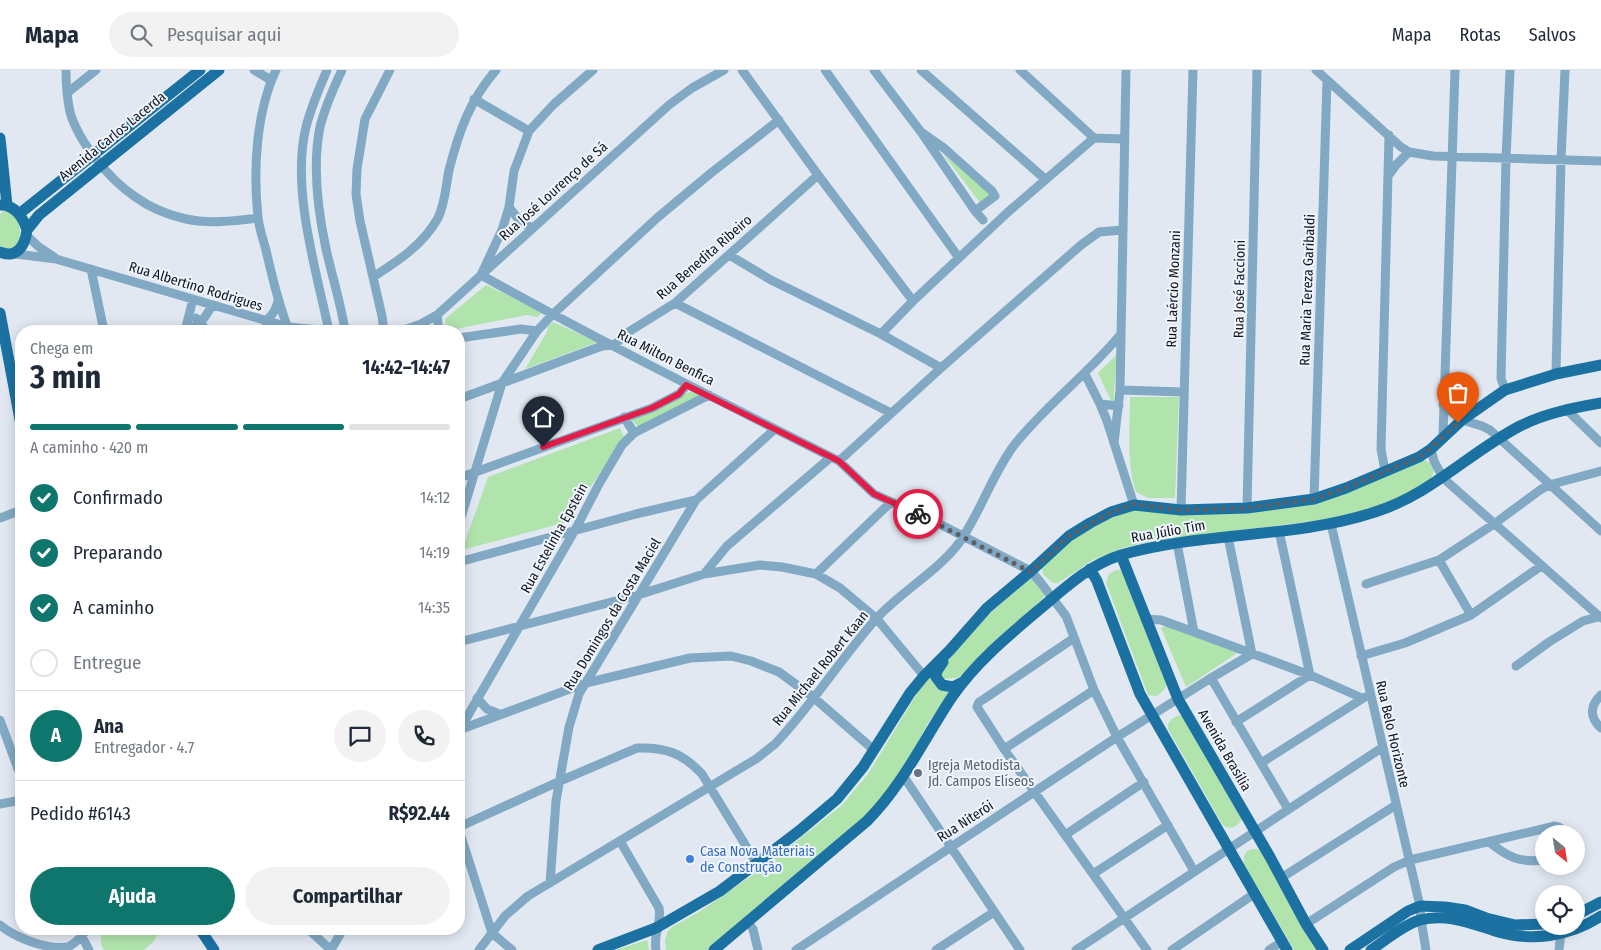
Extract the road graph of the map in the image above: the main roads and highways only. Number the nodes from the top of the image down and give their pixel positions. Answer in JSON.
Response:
{"nodes":[{"id":1,"x":200,"y":70,"type":"edge"},
{"id":2,"x":219,"y":70,"type":"edge"},
{"id":3,"x":0,"y":138,"type":"edge"},
{"id":4,"x":98,"y":159,"type":"junction"},
{"id":5,"x":2,"y":204,"type":"edge"},
{"id":6,"x":19,"y":214,"type":"junction"},
{"id":7,"x":27,"y":232,"type":"junction"},
{"id":8,"x":1,"y":254,"type":"edge"},
{"id":9,"x":0,"y":313,"type":"edge"},
{"id":10,"x":1601,"y":365,"type":"edge"},
{"id":11,"x":15,"y":376,"type":"edge"},
{"id":12,"x":1601,"y":403,"type":"edge"},
{"id":13,"x":1121,"y":556,"type":"junction"},
{"id":14,"x":1090,"y":569,"type":"junction"},
{"id":15,"x":950,"y":650,"type":"junction"},
{"id":16,"x":964,"y":681,"type":"junction"},
{"id":17,"x":1601,"y":902,"type":"edge"},
{"id":18,"x":1585,"y":910,"type":"edge"},
{"id":19,"x":1601,"y":916,"type":"edge"},
{"id":20,"x":1535,"y":924,"type":"edge"},
{"id":21,"x":1585,"y":925,"type":"edge"},
{"id":22,"x":204,"y":935,"type":"edge"},
{"id":23,"x":1543,"y":935,"type":"edge"},
{"id":24,"x":1284,"y":946,"type":"edge"},
{"id":25,"x":214,"y":950,"type":"edge"},
{"id":26,"x":598,"y":950,"type":"edge"},
{"id":27,"x":714,"y":950,"type":"edge"},
{"id":28,"x":1323,"y":950,"type":"edge"},
{"id":29,"x":1350,"y":950,"type":"edge"},
{"id":30,"x":1372,"y":950,"type":"edge"}],
"edges":[{"from":1,"to":4,"type":"main road","name":"Avenida Carlos Lacerda"},
{"from":2,"to":4,"type":"main road","name":"Avenida Carlos Lacerda"},
{"from":3,"to":5,"type":"main road"},
{"from":4,"to":6,"type":"main road","name":"Avenida Carlos Lacerda"},
{"from":4,"to":7,"type":"main road","name":"Avenida Carlos Lacerda"},
{"from":5,"to":6,"type":"main road"},
{"from":6,"to":7,"type":"main road"},
{"from":7,"to":8,"type":"main road","name":"Avenida Carlos Lacerda"},
{"from":9,"to":11,"type":"main road"},
{"from":10,"to":15,"type":"main road"},
{"from":12,"to":13,"type":"main road","name":"Rua Júlio Tim"},
{"from":13,"to":14,"type":"main road","name":"Rua Júlio Tim"},
{"from":13,"to":28,"type":"main road","name":"Avenida Brasília"},
{"from":14,"to":16,"type":"main road","name":"Rua Júlio Tim"},
{"from":14,"to":24,"type":"main road"},
{"from":15,"to":16,"type":"main road"},
{"from":15,"to":26,"type":"main road"},
{"from":16,"to":27,"type":"main road","name":"Rua Júlio Tim"},
{"from":17,"to":18,"type":"main road"},
{"from":19,"to":21,"type":"main road"},
{"from":20,"to":29,"type":"main road"},
{"from":22,"to":25,"type":"main road"},
{"from":23,"to":30,"type":"main road"}]}
